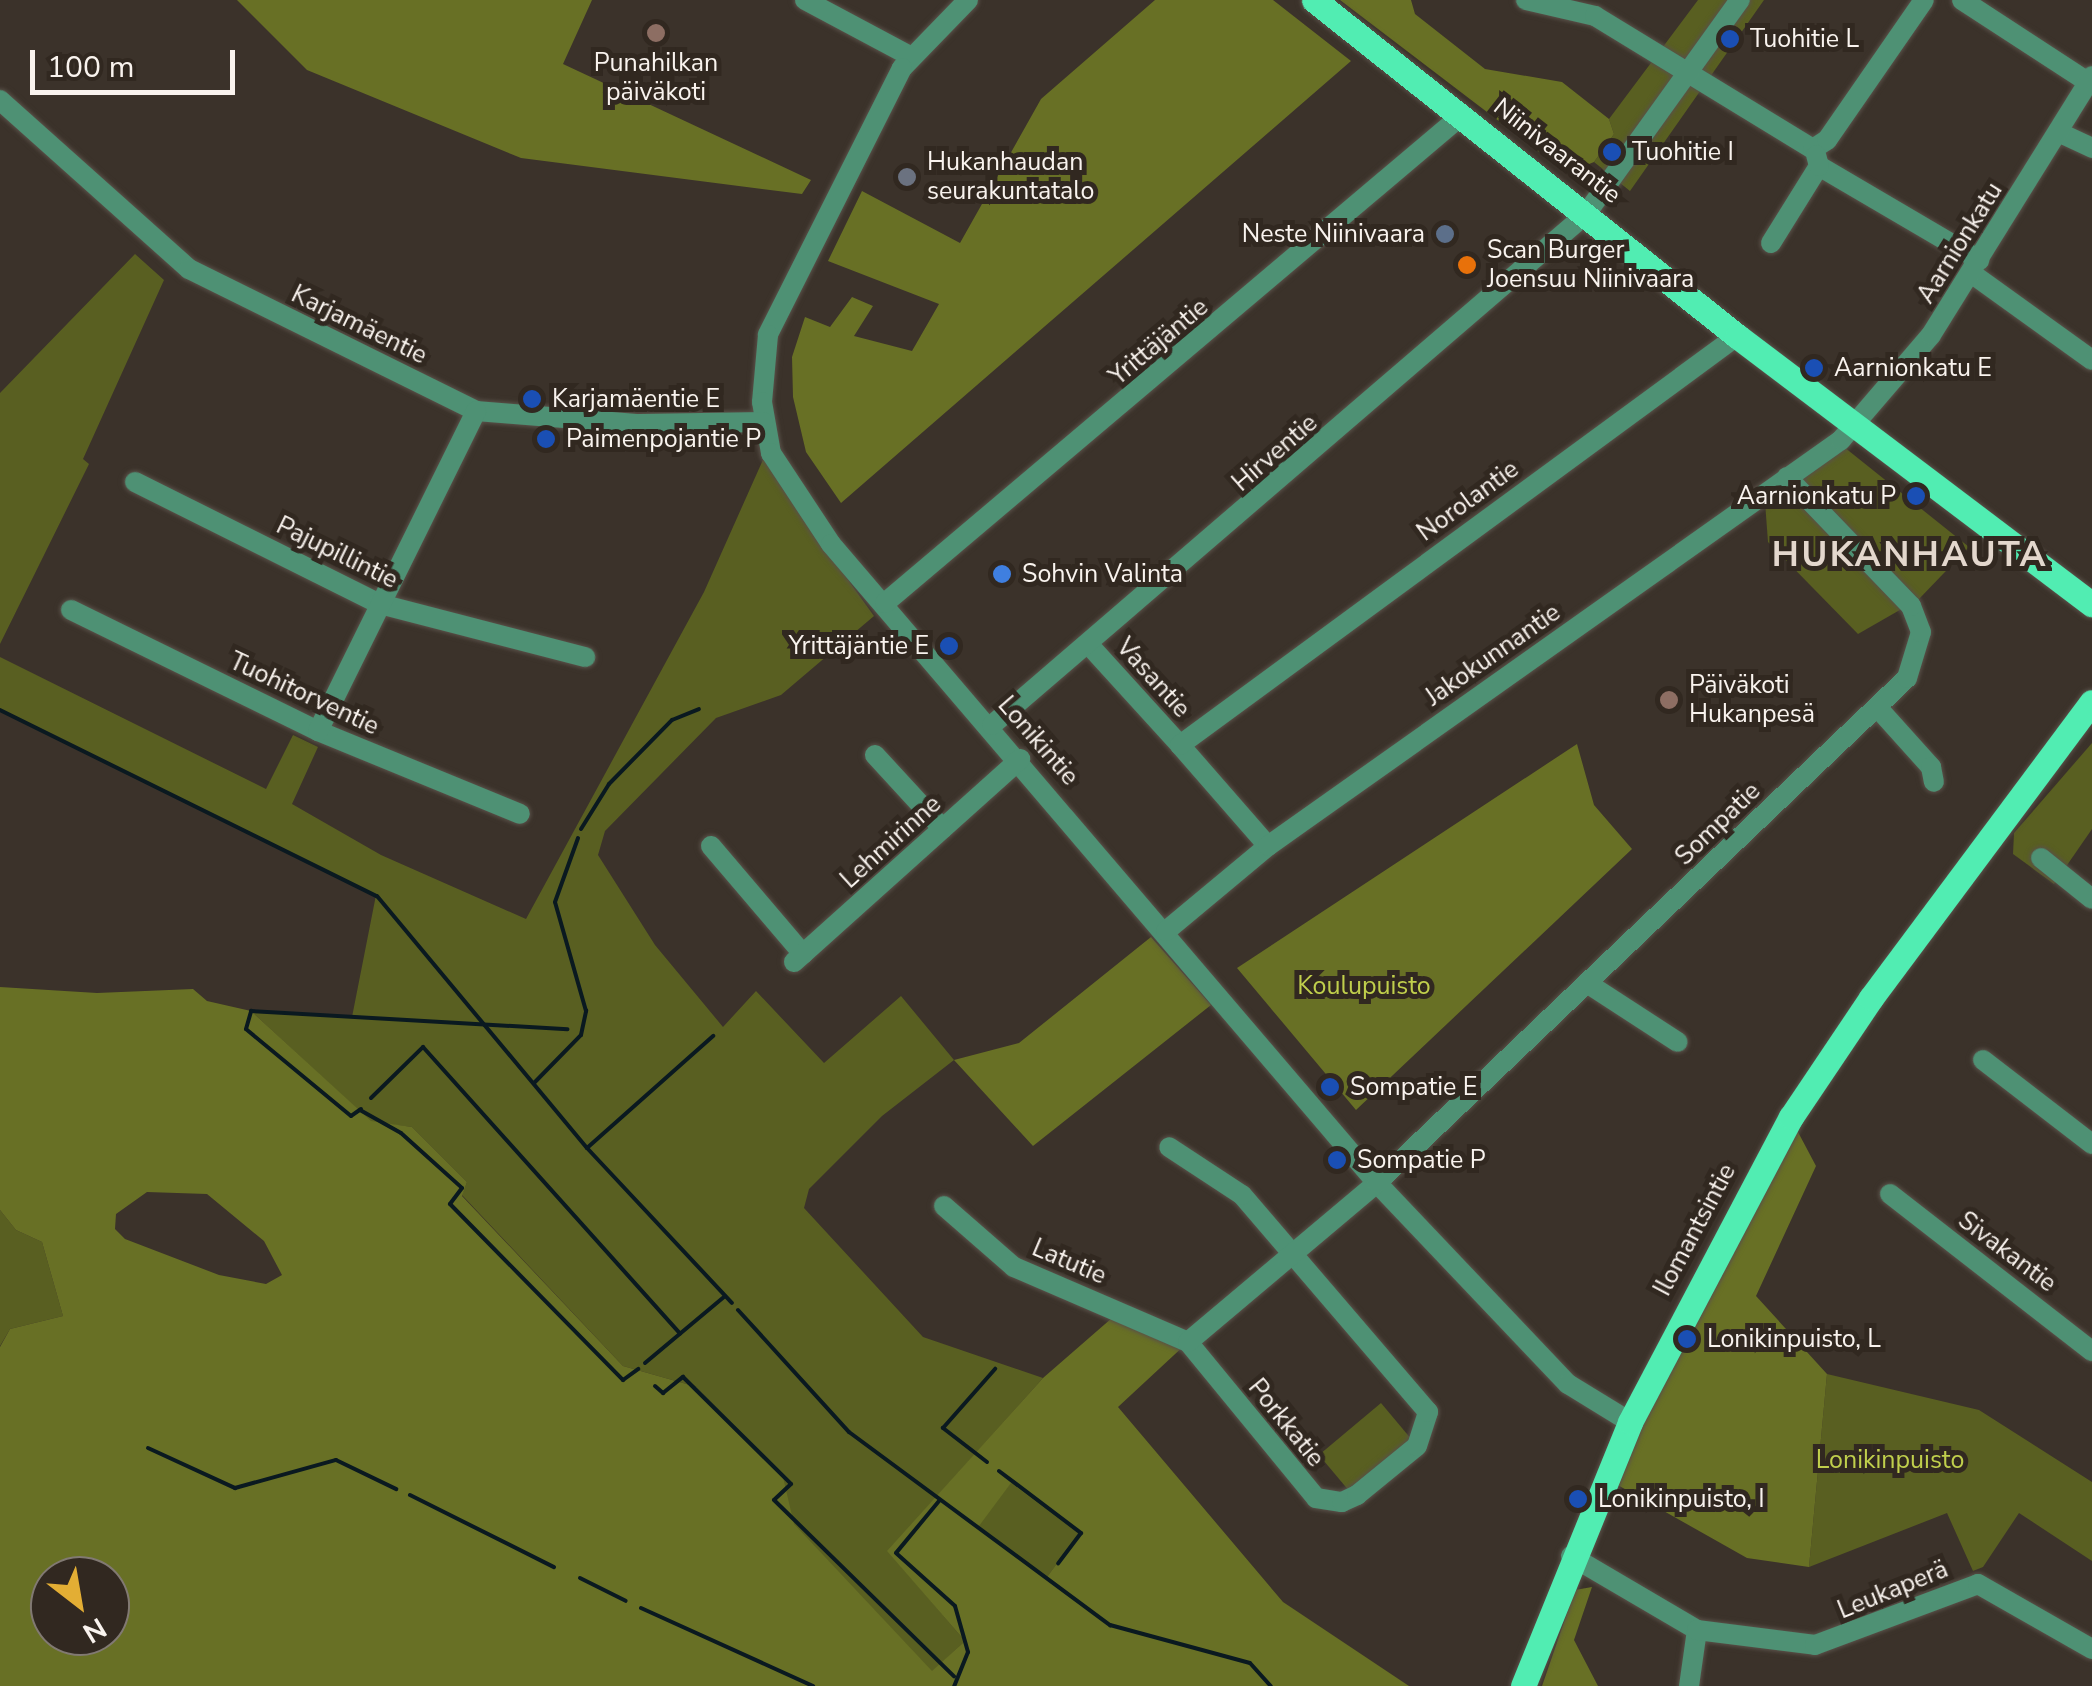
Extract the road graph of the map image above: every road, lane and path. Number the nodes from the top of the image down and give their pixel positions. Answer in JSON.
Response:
{"nodes":[{"id":1,"x":805,"y":0,"type":"edge"},
{"id":2,"x":968,"y":0,"type":"edge"},
{"id":3,"x":1314,"y":0,"type":"edge"},
{"id":4,"x":1526,"y":0,"type":"edge"},
{"id":5,"x":1740,"y":0,"type":"edge"},
{"id":6,"x":1924,"y":0,"type":"edge"},
{"id":7,"x":1962,"y":0,"type":"edge"},
{"id":8,"x":1601,"y":8,"type":"edge"},
{"id":9,"x":910,"y":56,"type":"junction"},
{"id":10,"x":1687,"y":75,"type":"junction"},
{"id":11,"x":2090,"y":79,"type":"edge"},
{"id":12,"x":0,"y":100,"type":"edge"},
{"id":13,"x":1462,"y":115,"type":"junction"},
{"id":14,"x":2058,"y":132,"type":"junction"},
{"id":15,"x":2092,"y":148,"type":"edge"},
{"id":16,"x":1816,"y":157,"type":"junction"},
{"id":17,"x":1586,"y":214,"type":"junction"},
{"id":18,"x":1770,"y":243,"type":"dead end"},
{"id":19,"x":1975,"y":267,"type":"junction"},
{"id":20,"x":1737,"y":336,"type":"junction"},
{"id":21,"x":2092,"y":360,"type":"edge"},
{"id":22,"x":476,"y":411,"type":"junction"},
{"id":23,"x":764,"y":422,"type":"junction"},
{"id":24,"x":1855,"y":427,"type":"junction"},
{"id":25,"x":1787,"y":477,"type":"junction"},
{"id":26,"x":135,"y":482,"type":"dead end"},
{"id":27,"x":1998,"y":538,"type":"junction"},
{"id":28,"x":885,"y":603,"type":"junction"},
{"id":29,"x":380,"y":604,"type":"junction"},
{"id":30,"x":2092,"y":604,"type":"edge"},
{"id":31,"x":71,"y":610,"type":"dead end"},
{"id":32,"x":2092,"y":623,"type":"edge"},
{"id":33,"x":1090,"y":646,"type":"junction"},
{"id":34,"x":585,"y":658,"type":"dead end"},
{"id":35,"x":2092,"y":702,"type":"edge"},
{"id":36,"x":1877,"y":707,"type":"junction"},
{"id":37,"x":1228,"y":708,"type":"joint"},
{"id":38,"x":992,"y":725,"type":"junction"},
{"id":39,"x":2092,"y":730,"type":"edge"},
{"id":40,"x":318,"y":731,"type":"junction"},
{"id":41,"x":1180,"y":745,"type":"junction"},
{"id":42,"x":874,"y":755,"type":"dead end"},
{"id":43,"x":1020,"y":759,"type":"junction"},
{"id":44,"x":1934,"y":782,"type":"dead end"},
{"id":45,"x":520,"y":814,"type":"dead end"},
{"id":46,"x":942,"y":830,"type":"junction"},
{"id":47,"x":1989,"y":840,"type":"junction"},
{"id":48,"x":711,"y":846,"type":"dead end"},
{"id":49,"x":1268,"y":846,"type":"junction"},
{"id":50,"x":2041,"y":858,"type":"dead end"},
{"id":51,"x":2092,"y":900,"type":"edge"},
{"id":52,"x":1166,"y":931,"type":"junction"},
{"id":53,"x":1587,"y":983,"type":"junction"},
{"id":54,"x":1678,"y":1042,"type":"dead end"},
{"id":55,"x":1983,"y":1060,"type":"dead end"},
{"id":56,"x":2092,"y":1144,"type":"edge"},
{"id":57,"x":1169,"y":1147,"type":"dead end"},
{"id":58,"x":1377,"y":1183,"type":"junction"},
{"id":59,"x":1890,"y":1194,"type":"dead end"},
{"id":60,"x":944,"y":1206,"type":"dead end"},
{"id":61,"x":1294,"y":1254,"type":"junction"},
{"id":62,"x":1188,"y":1342,"type":"junction"},
{"id":63,"x":2092,"y":1351,"type":"edge"},
{"id":64,"x":1630,"y":1422,"type":"junction"},
{"id":65,"x":1572,"y":1556,"type":"junction"},
{"id":66,"x":1697,"y":1630,"type":"junction"},
{"id":67,"x":2092,"y":1649,"type":"edge"},
{"id":68,"x":1523,"y":1686,"type":"edge"},
{"id":69,"x":1688,"y":1686,"type":"edge"}],
"edges":[{"from":1,"to":9,"type":"street"},
{"from":2,"to":9,"type":"street","name":"Lonikintie"},
{"from":3,"to":13,"type":"main road","name":"Niinivaarantie"},
{"from":4,"to":8,"type":"street"},
{"from":5,"to":10,"type":"street","name":"Hirventie"},
{"from":6,"to":16,"type":"street"},
{"from":7,"to":11,"type":"street"},
{"from":8,"to":10,"type":"street"},
{"from":9,"to":23,"type":"street","name":"Lonikintie"},
{"from":10,"to":16,"type":"street"},
{"from":10,"to":17,"type":"street","name":"Hirventie"},
{"from":11,"to":14,"type":"street","name":"Aarnionkatu"},
{"from":12,"to":22,"type":"street","name":"Karjamäentie"},
{"from":13,"to":17,"type":"main road","name":"Niinivaarantie"},
{"from":13,"to":28,"type":"street","name":"Yrittäjäntie"},
{"from":14,"to":15,"type":"street"},
{"from":14,"to":19,"type":"street","name":"Aarnionkatu"},
{"from":16,"to":18,"type":"street"},
{"from":16,"to":19,"type":"street"},
{"from":17,"to":20,"type":"main road","name":"Niinivaarantie"},
{"from":17,"to":33,"type":"street","name":"Hirventie"},
{"from":19,"to":21,"type":"street"},
{"from":19,"to":24,"type":"street","name":"Aarnionkatu"},
{"from":20,"to":24,"type":"main road","name":"Niinivaarantie"},
{"from":20,"to":37,"type":"street","name":"Norolantie"},
{"from":22,"to":23,"type":"street","name":"Karjamäentie"},
{"from":22,"to":29,"type":"street"},
{"from":23,"to":28,"type":"street","name":"Lonikintie"},
{"from":24,"to":25,"type":"street","name":"Jakokunnantie"},
{"from":24,"to":27,"type":"main road","name":"Niinivaarantie"},
{"from":25,"to":36,"type":"street","name":"Sompatie"},
{"from":25,"to":49,"type":"street","name":"Jakokunnantie"},
{"from":26,"to":29,"type":"street","name":"Pajupillintie"},
{"from":27,"to":30,"type":"main road","name":"Niinivaarantie"},
{"from":27,"to":32,"type":"main road","name":"Niinivaarantie"},
{"from":28,"to":38,"type":"street","name":"Lonikintie"},
{"from":29,"to":34,"type":"street","name":"Pajupillintie"},
{"from":29,"to":40,"type":"street"},
{"from":31,"to":40,"type":"street","name":"Tuohitorventie"},
{"from":33,"to":38,"type":"street","name":"Hirventie"},
{"from":33,"to":41,"type":"street","name":"Vasantie"},
{"from":35,"to":47,"type":"main road","name":"Ilomantsintie"},
{"from":36,"to":44,"type":"street"},
{"from":36,"to":53,"type":"street","name":"Sompatie"},
{"from":37,"to":41,"type":"street","name":"Vasantie"},
{"from":38,"to":43,"type":"street","name":"Lonikintie"},
{"from":39,"to":47,"type":"main road","name":"Ilomantsintie"},
{"from":40,"to":45,"type":"street","name":"Tuohitorventie"},
{"from":41,"to":49,"type":"street","name":"Vasantie"},
{"from":42,"to":46,"type":"street"},
{"from":43,"to":46,"type":"street","name":"Lehmirinne"},
{"from":43,"to":52,"type":"street","name":"Lonikintie"},
{"from":46,"to":48,"type":"street","name":"Lehmirinne"},
{"from":47,"to":64,"type":"main road","name":"Ilomantsintie"},
{"from":49,"to":52,"type":"street","name":"Jakokunnantie"},
{"from":50,"to":51,"type":"street"},
{"from":52,"to":58,"type":"street","name":"Lonikintie"},
{"from":53,"to":54,"type":"street"},
{"from":53,"to":58,"type":"street","name":"Sompatie"},
{"from":55,"to":56,"type":"street"},
{"from":57,"to":61,"type":"street"},
{"from":58,"to":61,"type":"street"},
{"from":58,"to":64,"type":"street","name":"Lonikintie"},
{"from":59,"to":63,"type":"street","name":"Sivakantie"},
{"from":60,"to":62,"type":"street","name":"Latutie"},
{"from":61,"to":62,"type":"street"},
{"from":61,"to":62,"type":"street","name":"Porkkatie"},
{"from":64,"to":65,"type":"main road","name":"Ilomantsintie"},
{"from":65,"to":66,"type":"street"},
{"from":65,"to":68,"type":"main road","name":"Ilomantsintie"},
{"from":66,"to":67,"type":"street","name":"Leukaperä"},
{"from":66,"to":69,"type":"street"}]}
